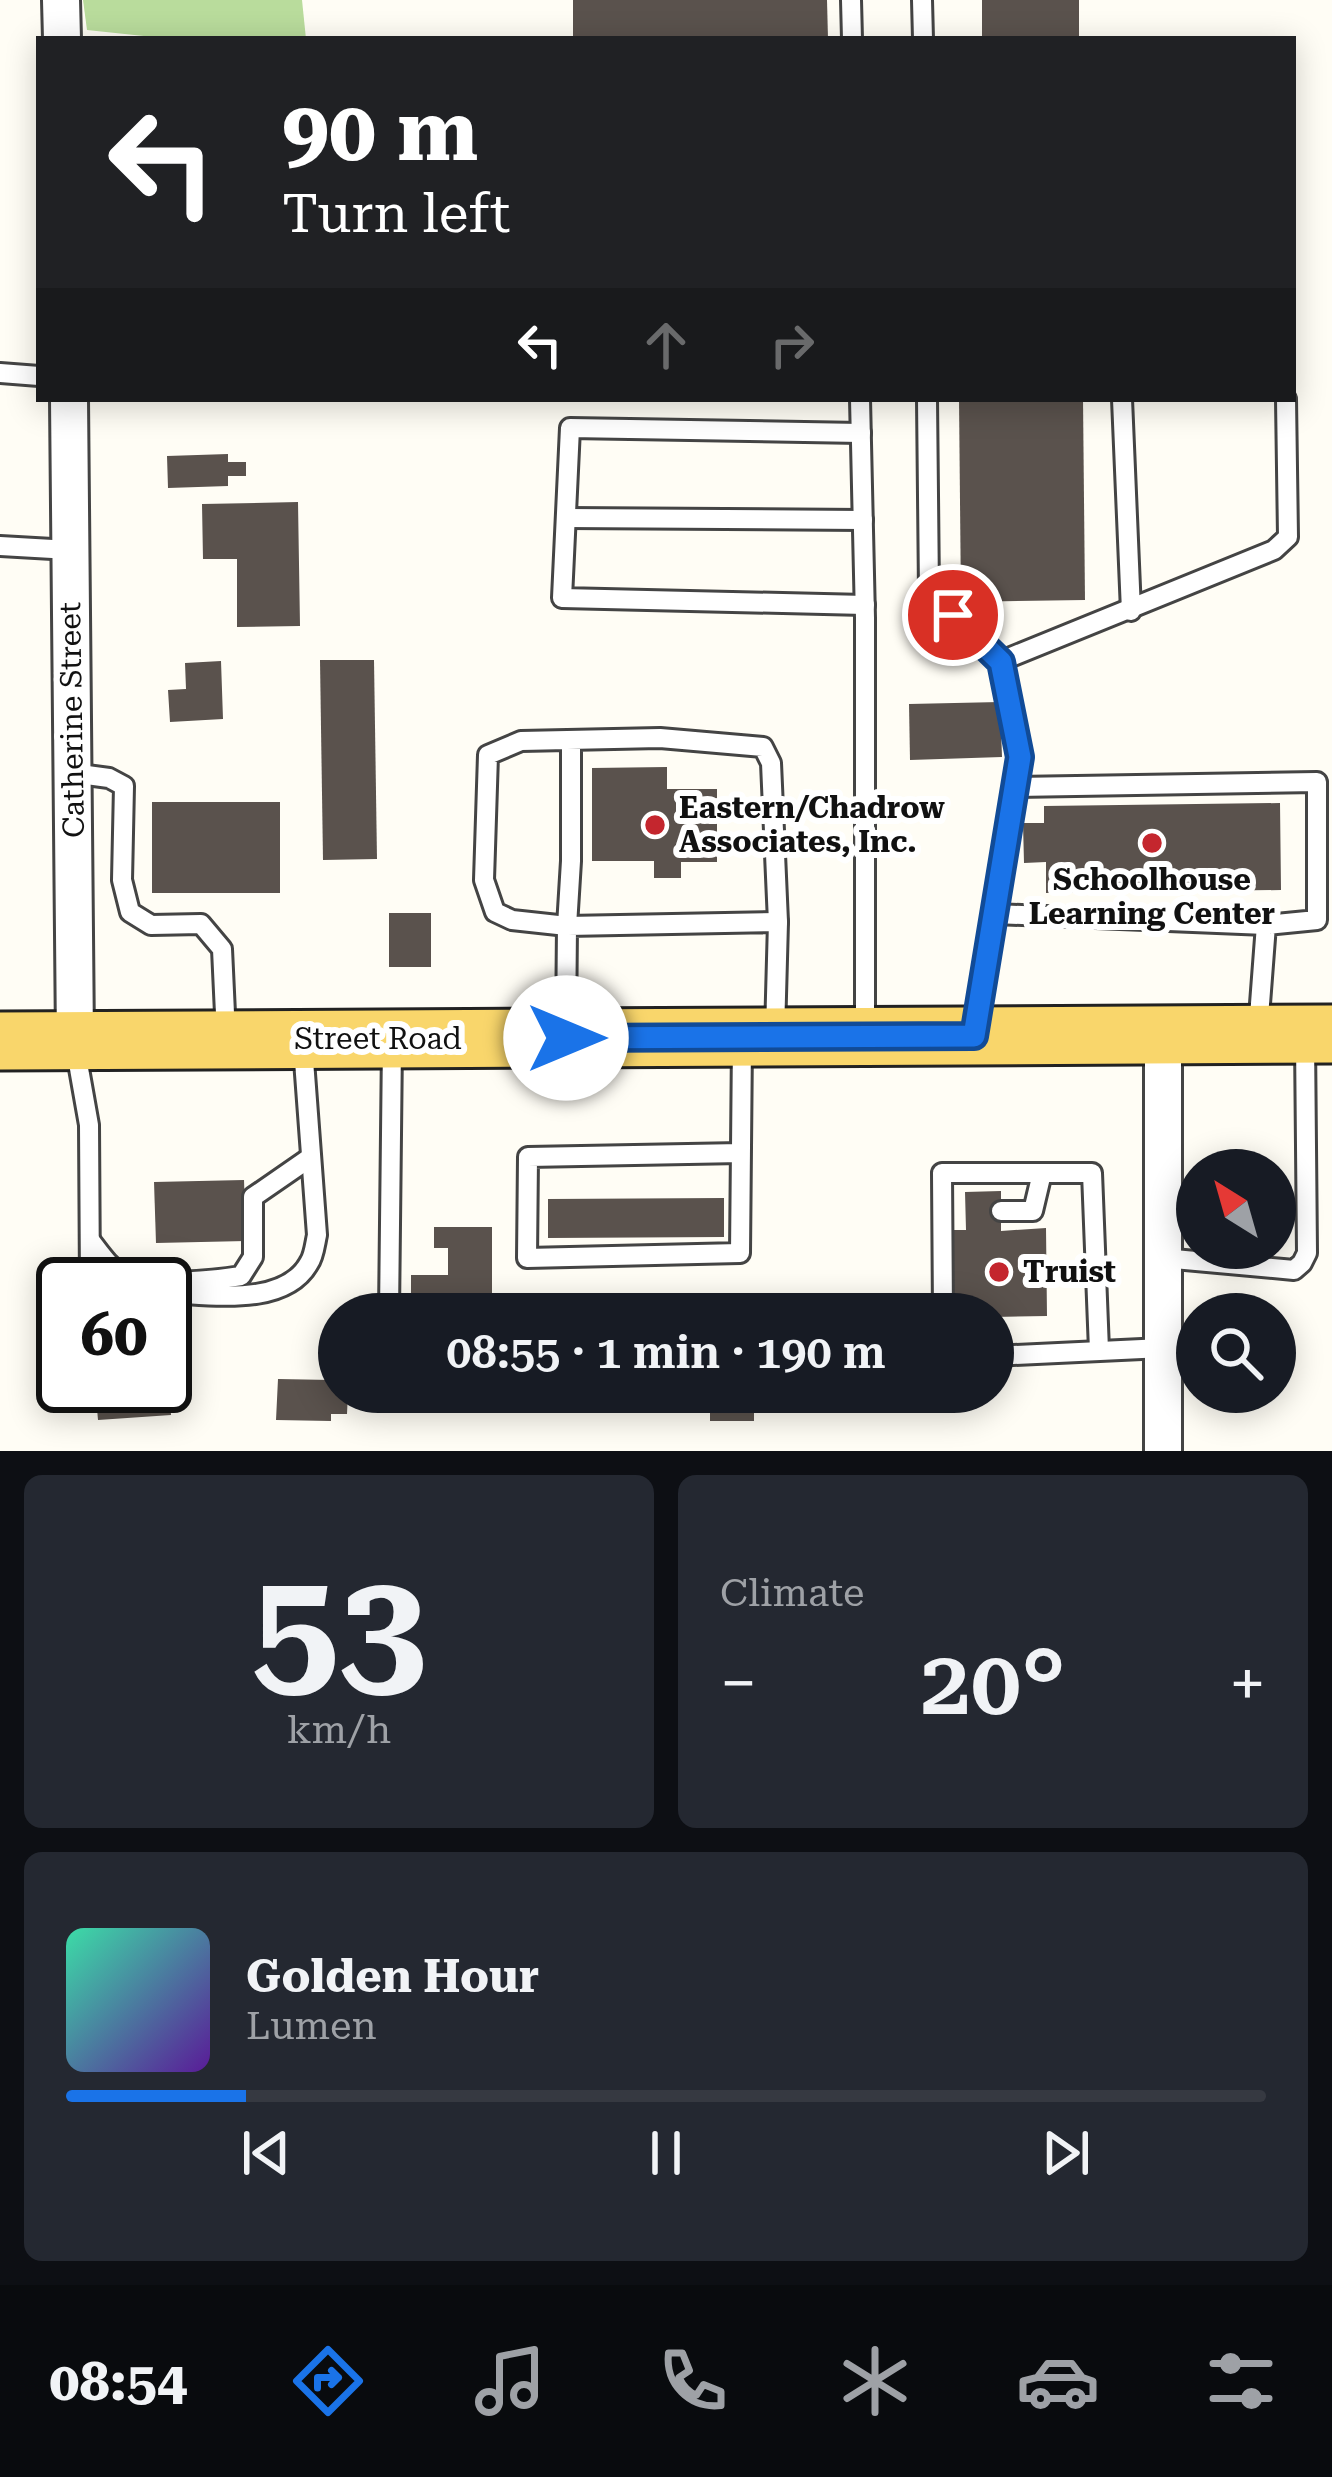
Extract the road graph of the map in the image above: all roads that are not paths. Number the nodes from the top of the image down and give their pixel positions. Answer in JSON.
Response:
{"nodes":[{"id":1,"x":61,"y":0,"type":"edge"},
{"id":2,"x":851,"y":0,"type":"edge"},
{"id":3,"x":922,"y":0,"type":"edge"},
{"id":4,"x":62,"y":36,"type":"edge"},
{"id":5,"x":852,"y":36,"type":"edge"},
{"id":6,"x":922,"y":36,"type":"edge"},
{"id":7,"x":0,"y":373,"type":"edge"},
{"id":8,"x":36,"y":376,"type":"edge"},
{"id":9,"x":69,"y":402,"type":"edge"},
{"id":10,"x":860,"y":402,"type":"edge"},
{"id":11,"x":927,"y":402,"type":"edge"},
{"id":12,"x":1122,"y":402,"type":"edge"},
{"id":13,"x":1286,"y":402,"type":"edge"},
{"id":14,"x":861,"y":433,"type":"junction"},
{"id":15,"x":566,"y":518,"type":"junction"},
{"id":16,"x":863,"y":520,"type":"junction"},
{"id":17,"x":0,"y":546,"type":"edge"},
{"id":18,"x":70,"y":550,"type":"junction"},
{"id":19,"x":865,"y":605,"type":"junction"},
{"id":20,"x":1131,"y":610,"type":"junction"},
{"id":21,"x":1001,"y":662,"type":"junction"},
{"id":22,"x":571,"y":740,"type":"junction"},
{"id":23,"x":72,"y":773,"type":"junction"},
{"id":24,"x":1015,"y":787,"type":"junction"},
{"id":25,"x":994,"y":914,"type":"junction"},
{"id":26,"x":778,"y":922,"type":"junction"},
{"id":27,"x":1265,"y":925,"type":"junction"},
{"id":28,"x":567,"y":926,"type":"junction"},
{"id":29,"x":1298,"y":1034,"type":"edge"},
{"id":30,"x":1162,"y":1035,"type":"junction"},
{"id":31,"x":865,"y":1036,"type":"junction"},
{"id":32,"x":974,"y":1036,"type":"junction"},
{"id":33,"x":759,"y":1037,"type":"junction"},
{"id":34,"x":566,"y":1038,"type":"junction"},
{"id":35,"x":392,"y":1039,"type":"junction"},
{"id":36,"x":226,"y":1040,"type":"junction"},
{"id":37,"x":302,"y":1040,"type":"junction"},
{"id":38,"x":0,"y":1041,"type":"edge"},
{"id":39,"x":75,"y":1041,"type":"junction"},
{"id":40,"x":741,"y":1153,"type":"junction"},
{"id":41,"x":311,"y":1156,"type":"junction"},
{"id":42,"x":1042,"y":1173,"type":"junction"},
{"id":43,"x":942,"y":1211,"type":"junction"},
{"id":44,"x":965,"y":1211,"type":"dead end"},
{"id":45,"x":1001,"y":1211,"type":"dead end"},
{"id":46,"x":90,"y":1240,"type":"junction"},
{"id":47,"x":90,"y":1257,"type":"edge"},
{"id":48,"x":1163,"y":1258,"type":"junction"},
{"id":49,"x":192,"y":1293,"type":"edge"},
{"id":50,"x":389,"y":1293,"type":"edge"},
{"id":51,"x":943,"y":1293,"type":"edge"},
{"id":52,"x":1163,"y":1348,"type":"junction"},
{"id":53,"x":1099,"y":1350,"type":"junction"},
{"id":54,"x":1014,"y":1355,"type":"edge"},
{"id":55,"x":1163,"y":1451,"type":"edge"}],
"edges":[{"from":1,"to":4,"type":"street"},
{"from":2,"to":5,"type":"lane"},
{"from":3,"to":6,"type":"lane"},
{"from":7,"to":8,"type":"lane"},
{"from":9,"to":18,"type":"street","name":"Catherine Street"},
{"from":10,"to":14,"type":"lane"},
{"from":11,"to":21,"type":"lane"},
{"from":12,"to":20,"type":"lane"},
{"from":13,"to":20,"type":"lane"},
{"from":14,"to":15,"type":"lane"},
{"from":14,"to":16,"type":"lane"},
{"from":15,"to":16,"type":"lane"},
{"from":15,"to":19,"type":"lane"},
{"from":16,"to":19,"type":"lane"},
{"from":17,"to":18,"type":"lane"},
{"from":18,"to":23,"type":"street","name":"Catherine Street"},
{"from":19,"to":31,"type":"lane"},
{"from":20,"to":21,"type":"lane"},
{"from":21,"to":24,"type":"lane"},
{"from":22,"to":26,"type":"lane"},
{"from":22,"to":28,"type":"lane"},
{"from":22,"to":28,"type":"lane"},
{"from":23,"to":36,"type":"lane"},
{"from":23,"to":39,"type":"street","name":"Catherine Street"},
{"from":24,"to":25,"type":"lane"},
{"from":24,"to":27,"type":"lane"},
{"from":25,"to":27,"type":"lane"},
{"from":25,"to":32,"type":"lane"},
{"from":26,"to":28,"type":"lane"},
{"from":26,"to":33,"type":"lane"},
{"from":27,"to":29,"type":"lane"},
{"from":28,"to":34,"type":"lane"},
{"from":29,"to":30,"type":"main road","name":"Street Road"},
{"from":29,"to":48,"type":"lane"},
{"from":30,"to":32,"type":"main road","name":"Street Road"},
{"from":30,"to":48,"type":"street"},
{"from":31,"to":32,"type":"main road","name":"Street Road"},
{"from":31,"to":33,"type":"main road","name":"Street Road"},
{"from":33,"to":34,"type":"main road","name":"Street Road"},
{"from":33,"to":40,"type":"lane"},
{"from":34,"to":35,"type":"main road","name":"Street Road"},
{"from":35,"to":37,"type":"main road","name":"Street Road"},
{"from":35,"to":50,"type":"lane"},
{"from":36,"to":37,"type":"main road","name":"Street Road"},
{"from":36,"to":39,"type":"main road","name":"Street Road"},
{"from":37,"to":41,"type":"lane"},
{"from":38,"to":39,"type":"main road","name":"Street Road"},
{"from":39,"to":46,"type":"lane"},
{"from":40,"to":40,"type":"lane"},
{"from":41,"to":46,"type":"lane"},
{"from":41,"to":49,"type":"lane"},
{"from":42,"to":43,"type":"lane"},
{"from":42,"to":45,"type":"lane"},
{"from":42,"to":53,"type":"lane"},
{"from":43,"to":44,"type":"lane"},
{"from":43,"to":51,"type":"lane"},
{"from":46,"to":47,"type":"lane"},
{"from":48,"to":52,"type":"street"},
{"from":52,"to":53,"type":"lane"},
{"from":52,"to":55,"type":"street"},
{"from":53,"to":54,"type":"lane"}]}
